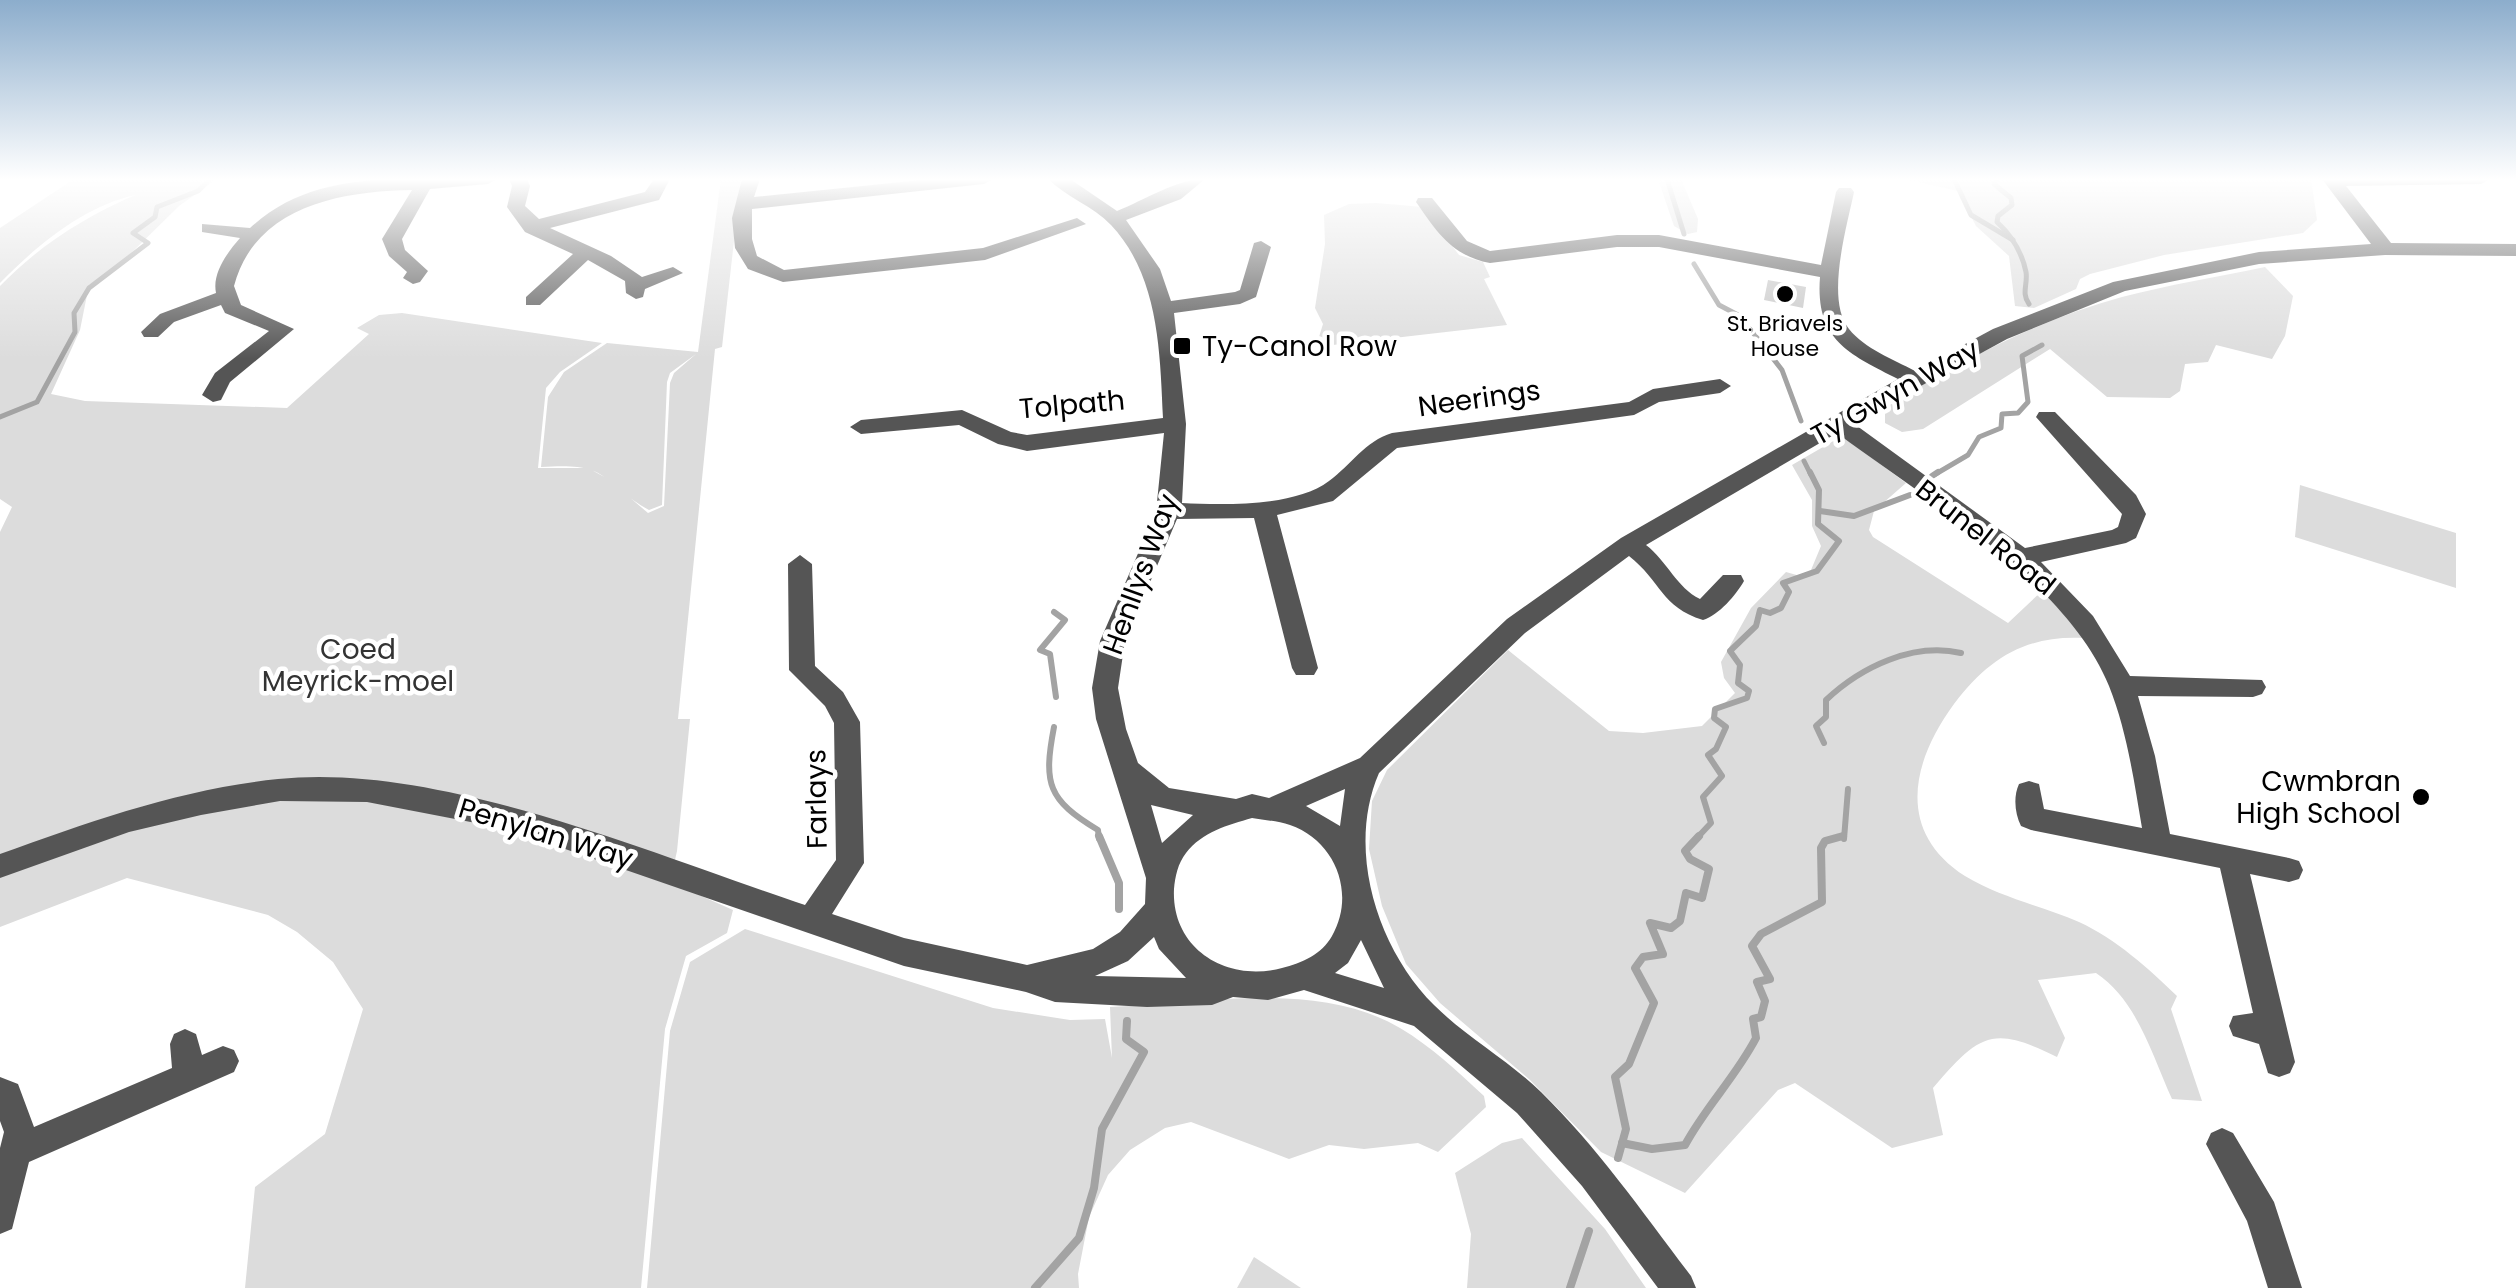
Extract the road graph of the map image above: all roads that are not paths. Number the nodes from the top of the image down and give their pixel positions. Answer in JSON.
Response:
{"nodes":[{"id":1,"x":249,"y":239,"type":"edge"},
{"id":2,"x":393,"y":239,"type":"edge"},
{"id":3,"x":556,"y":239,"type":"edge"},
{"id":4,"x":744,"y":239,"type":"edge"},
{"id":5,"x":1030,"y":239,"type":"edge"},
{"id":6,"x":1131,"y":239,"type":"edge"},
{"id":7,"x":1453,"y":239,"type":"edge"},
{"id":8,"x":1836,"y":239,"type":"edge"},
{"id":9,"x":2377,"y":239,"type":"edge"},
{"id":10,"x":1261,"y":248,"type":"dead end"},
{"id":11,"x":2384,"y":248,"type":"junction"},
{"id":12,"x":2516,"y":250,"type":"edge"},
{"id":13,"x":585,"y":253,"type":"junction"},
{"id":14,"x":674,"y":273,"type":"dead end"},
{"id":15,"x":1831,"y":273,"type":"junction"},
{"id":16,"x":413,"y":278,"type":"dead end"},
{"id":17,"x":226,"y":296,"type":"junction"},
{"id":18,"x":533,"y":300,"type":"dead end"},
{"id":19,"x":1166,"y":308,"type":"junction"},
{"id":20,"x":151,"y":332,"type":"dead end"},
{"id":21,"x":1914,"y":379,"type":"junction"},
{"id":22,"x":1720,"y":386,"type":"dead end"},
{"id":23,"x":214,"y":395,"type":"dead end"},
{"id":24,"x":1838,"y":422,"type":"junction"},
{"id":25,"x":1174,"y":424,"type":"junction"},
{"id":26,"x":2047,"y":424,"type":"dead end"},
{"id":27,"x":860,"y":427,"type":"dead end"},
{"id":28,"x":1263,"y":507,"type":"junction"},
{"id":29,"x":1169,"y":510,"type":"junction"},
{"id":30,"x":1629,"y":544,"type":"junction"},
{"id":31,"x":2021,"y":558,"type":"junction"},
{"id":32,"x":800,"y":564,"type":"dead end"},
{"id":33,"x":1732,"y":581,"type":"dead end"},
{"id":34,"x":1305,"y":668,"type":"dead end"},
{"id":35,"x":2124,"y":686,"type":"junction"},
{"id":36,"x":2239,"y":694,"type":"dead end"},
{"id":37,"x":1369,"y":766,"type":"junction"},
{"id":38,"x":1128,"y":771,"type":"junction"},
{"id":39,"x":2030,"y":805,"type":"dead end"},
{"id":40,"x":1276,"y":807,"type":"junction"},
{"id":41,"x":1234,"y":808,"type":"junction"},
{"id":42,"x":2158,"y":843,"type":"junction"},
{"id":43,"x":2232,"y":858,"type":"junction"},
{"id":44,"x":1352,"y":863,"type":"junction"},
{"id":45,"x":0,"y":866,"type":"edge"},
{"id":46,"x":2289,"y":870,"type":"dead end"},
{"id":47,"x":1160,"y":877,"type":"junction"},
{"id":48,"x":1359,"y":904,"type":"junction"},
{"id":49,"x":1158,"y":909,"type":"junction"},
{"id":50,"x":812,"y":920,"type":"junction"},
{"id":51,"x":1304,"y":976,"type":"junction"},
{"id":52,"x":1026,"y":978,"type":"junction"},
{"id":53,"x":1232,"y":983,"type":"junction"},
{"id":54,"x":1423,"y":1016,"type":"junction"},
{"id":55,"x":2265,"y":1040,"type":"dead end"},
{"id":56,"x":185,"y":1044,"type":"dead end"},
{"id":57,"x":222,"y":1061,"type":"dead end"},
{"id":58,"x":188,"y":1076,"type":"junction"},
{"id":59,"x":0,"y":1092,"type":"edge"},
{"id":60,"x":2222,"y":1144,"type":"dead end"},
{"id":61,"x":18,"y":1150,"type":"junction"},
{"id":62,"x":0,"y":1217,"type":"edge"},
{"id":63,"x":1679,"y":1288,"type":"edge"},
{"id":64,"x":2286,"y":1288,"type":"edge"}],
"edges":[{"from":1,"to":17,"type":"street"},
{"from":2,"to":16,"type":"street"},
{"from":3,"to":13,"type":"street"},
{"from":4,"to":5,"type":"street"},
{"from":6,"to":19,"type":"street","name":"Henllys Way"},
{"from":7,"to":15,"type":"street"},
{"from":8,"to":15,"type":"street"},
{"from":9,"to":11,"type":"street"},
{"from":10,"to":19,"type":"street"},
{"from":11,"to":12,"type":"street","name":"Ty Gwyn Way"},
{"from":11,"to":21,"type":"street","name":"Ty Gwyn Way"},
{"from":13,"to":14,"type":"street"},
{"from":13,"to":18,"type":"street"},
{"from":15,"to":21,"type":"street"},
{"from":17,"to":20,"type":"street"},
{"from":17,"to":23,"type":"street"},
{"from":19,"to":25,"type":"street","name":"Henllys Way"},
{"from":21,"to":24,"type":"street","name":"Ty Gwyn Way"},
{"from":22,"to":28,"type":"street","name":"Neerings"},
{"from":24,"to":30,"type":"street","name":"Ty Gwyn Way"},
{"from":24,"to":31,"type":"street","name":"Brunel Road"},
{"from":25,"to":27,"type":"street","name":"Tolpath"},
{"from":25,"to":29,"type":"street","name":"Henllys Way"},
{"from":26,"to":31,"type":"street"},
{"from":28,"to":29,"type":"street","name":"Neerings"},
{"from":28,"to":34,"type":"street"},
{"from":29,"to":38,"type":"street","name":"Henllys Way"},
{"from":30,"to":33,"type":"street"},
{"from":30,"to":37,"type":"street","name":"Ty Gwyn Way"},
{"from":31,"to":35,"type":"street","name":"Brunel Road"},
{"from":32,"to":50,"type":"street","name":"Farlays"},
{"from":35,"to":36,"type":"street"},
{"from":35,"to":42,"type":"street","name":"Brunel Road"},
{"from":37,"to":40,"type":"street","name":"Ty Gwyn Way"},
{"from":37,"to":44,"type":"street","name":"Ty Gwyn Way"},
{"from":38,"to":41,"type":"street"},
{"from":38,"to":47,"type":"street","name":"Henllys Way"},
{"from":39,"to":42,"type":"street"},
{"from":40,"to":41,"type":"street"},
{"from":40,"to":44,"type":"street"},
{"from":41,"to":47,"type":"street"},
{"from":42,"to":43,"type":"street"},
{"from":43,"to":46,"type":"street"},
{"from":43,"to":55,"type":"street"},
{"from":44,"to":48,"type":"street"},
{"from":45,"to":50,"type":"street","name":"Penylan Way"},
{"from":47,"to":49,"type":"street"},
{"from":48,"to":51,"type":"street"},
{"from":48,"to":54,"type":"street"},
{"from":49,"to":52,"type":"street","name":"Penylan Way"},
{"from":49,"to":53,"type":"street"},
{"from":50,"to":52,"type":"street","name":"Penylan Way"},
{"from":51,"to":53,"type":"street"},
{"from":51,"to":54,"type":"street"},
{"from":52,"to":53,"type":"street","name":"Penylan Way"},
{"from":54,"to":63,"type":"street"},
{"from":56,"to":58,"type":"street"},
{"from":57,"to":58,"type":"street"},
{"from":58,"to":61,"type":"street"},
{"from":59,"to":61,"type":"street"},
{"from":60,"to":64,"type":"street"},
{"from":61,"to":62,"type":"street"}]}
